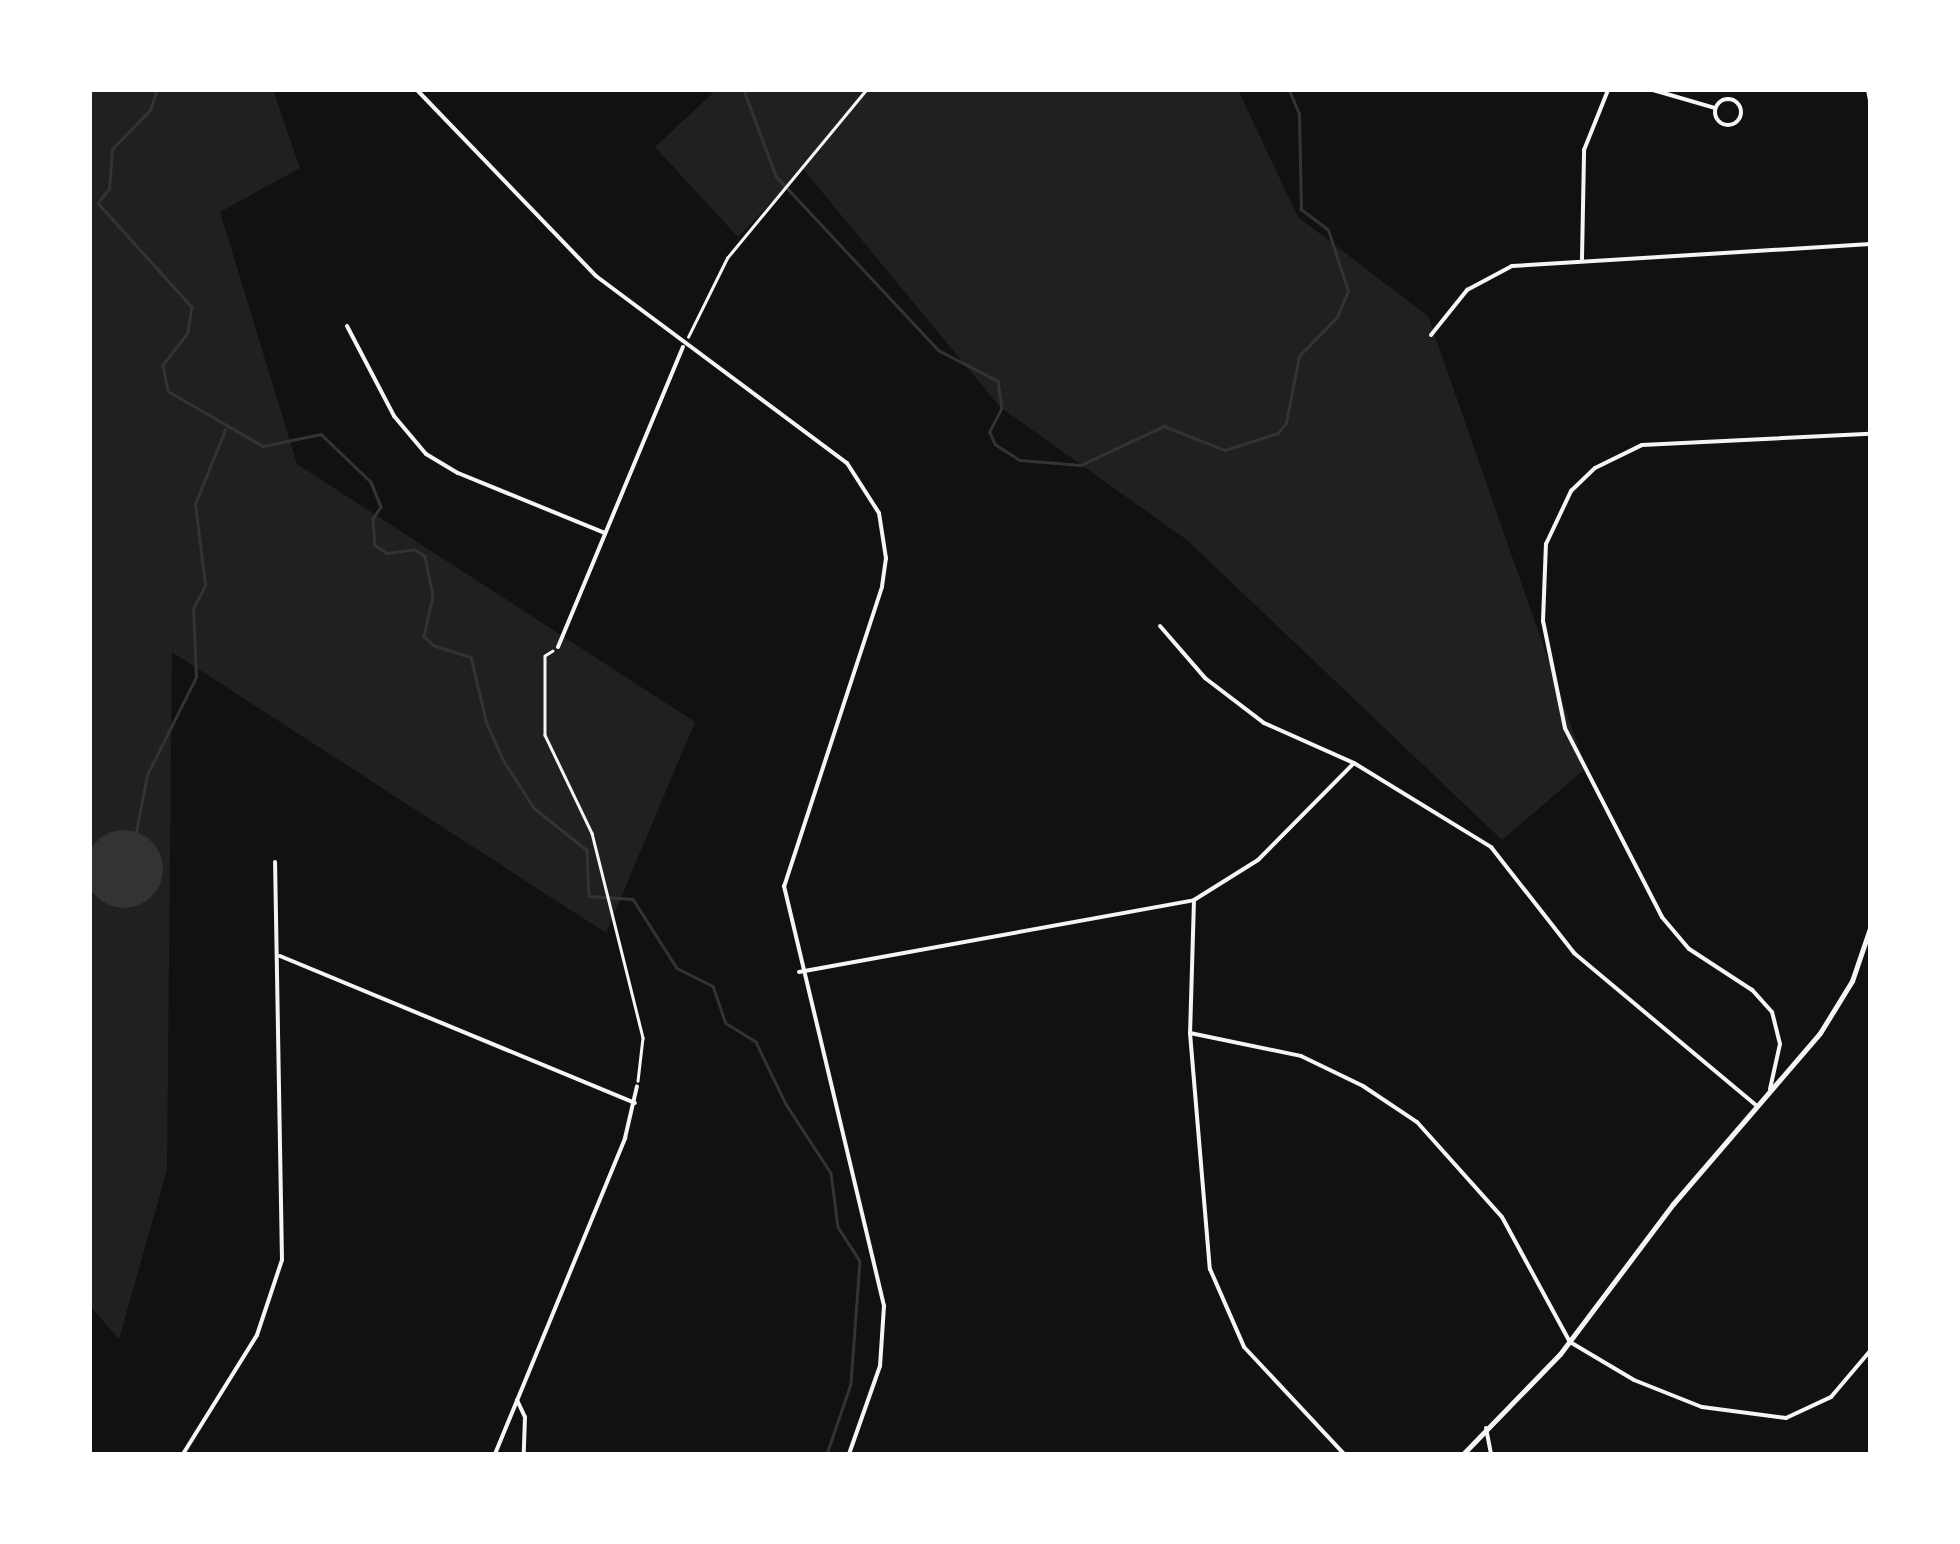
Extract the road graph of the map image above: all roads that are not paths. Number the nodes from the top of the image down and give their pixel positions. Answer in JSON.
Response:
{"nodes":[{"id":1,"x":417,"y":90,"type":"edge"},
{"id":2,"x":1608,"y":90,"type":"edge"},
{"id":3,"x":1653,"y":90,"type":"edge"},
{"id":4,"x":1868,"y":90,"type":"edge"},
{"id":5,"x":1870,"y":100,"type":"edge"},
{"id":6,"x":1715,"y":108,"type":"junction"},
{"id":7,"x":1870,"y":244,"type":"edge"},
{"id":8,"x":1582,"y":259,"type":"junction"},
{"id":9,"x":347,"y":326,"type":"dead end"},
{"id":10,"x":1431,"y":334,"type":"dead end"},
{"id":11,"x":683,"y":347,"type":"junction"},
{"id":12,"x":1870,"y":434,"type":"edge"},
{"id":13,"x":605,"y":533,"type":"junction"},
{"id":14,"x":1160,"y":626,"type":"dead end"},
{"id":15,"x":558,"y":647,"type":"road end"},
{"id":16,"x":1354,"y":762,"type":"junction"},
{"id":17,"x":275,"y":862,"type":"dead end"},
{"id":18,"x":1194,"y":900,"type":"junction"},
{"id":19,"x":1870,"y":928,"type":"edge"},
{"id":20,"x":279,"y":956,"type":"junction"},
{"id":21,"x":800,"y":972,"type":"junction"},
{"id":22,"x":1190,"y":1032,"type":"junction"},
{"id":23,"x":638,"y":1086,"type":"road end"},
{"id":24,"x":1770,"y":1089,"type":"junction"},
{"id":25,"x":635,"y":1103,"type":"junction"},
{"id":26,"x":1756,"y":1105,"type":"junction"},
{"id":27,"x":1570,"y":1342,"type":"junction"},
{"id":28,"x":1870,"y":1351,"type":"edge"},
{"id":29,"x":517,"y":1400,"type":"junction"},
{"id":30,"x":1486,"y":1428,"type":"junction"},
{"id":31,"x":183,"y":1454,"type":"edge"},
{"id":32,"x":495,"y":1454,"type":"edge"},
{"id":33,"x":524,"y":1454,"type":"edge"},
{"id":34,"x":849,"y":1454,"type":"edge"},
{"id":35,"x":1344,"y":1454,"type":"edge"},
{"id":36,"x":1463,"y":1454,"type":"edge"},
{"id":37,"x":1491,"y":1454,"type":"edge"}],
"edges":[{"from":1,"to":11,"type":"street"},
{"from":2,"to":8,"type":"street"},
{"from":3,"to":6,"type":"street"},
{"from":4,"to":5,"type":"street"},
{"from":6,"to":6,"type":"street"},
{"from":7,"to":8,"type":"street"},
{"from":8,"to":10,"type":"street"},
{"from":9,"to":13,"type":"street"},
{"from":11,"to":13,"type":"street"},
{"from":11,"to":21,"type":"street"},
{"from":12,"to":24,"type":"street"},
{"from":13,"to":15,"type":"street"},
{"from":14,"to":16,"type":"street"},
{"from":16,"to":18,"type":"street"},
{"from":16,"to":26,"type":"street"},
{"from":17,"to":20,"type":"street"},
{"from":18,"to":21,"type":"street"},
{"from":18,"to":22,"type":"street"},
{"from":19,"to":24,"type":"street"},
{"from":20,"to":25,"type":"street"},
{"from":20,"to":31,"type":"street"},
{"from":21,"to":34,"type":"street"},
{"from":22,"to":27,"type":"street"},
{"from":22,"to":35,"type":"street"},
{"from":23,"to":25,"type":"street"},
{"from":24,"to":26,"type":"street"},
{"from":25,"to":29,"type":"street"},
{"from":26,"to":27,"type":"street"},
{"from":27,"to":28,"type":"street"},
{"from":27,"to":30,"type":"street"},
{"from":29,"to":32,"type":"street"},
{"from":29,"to":33,"type":"street"},
{"from":30,"to":36,"type":"street"},
{"from":30,"to":37,"type":"street"}]}
